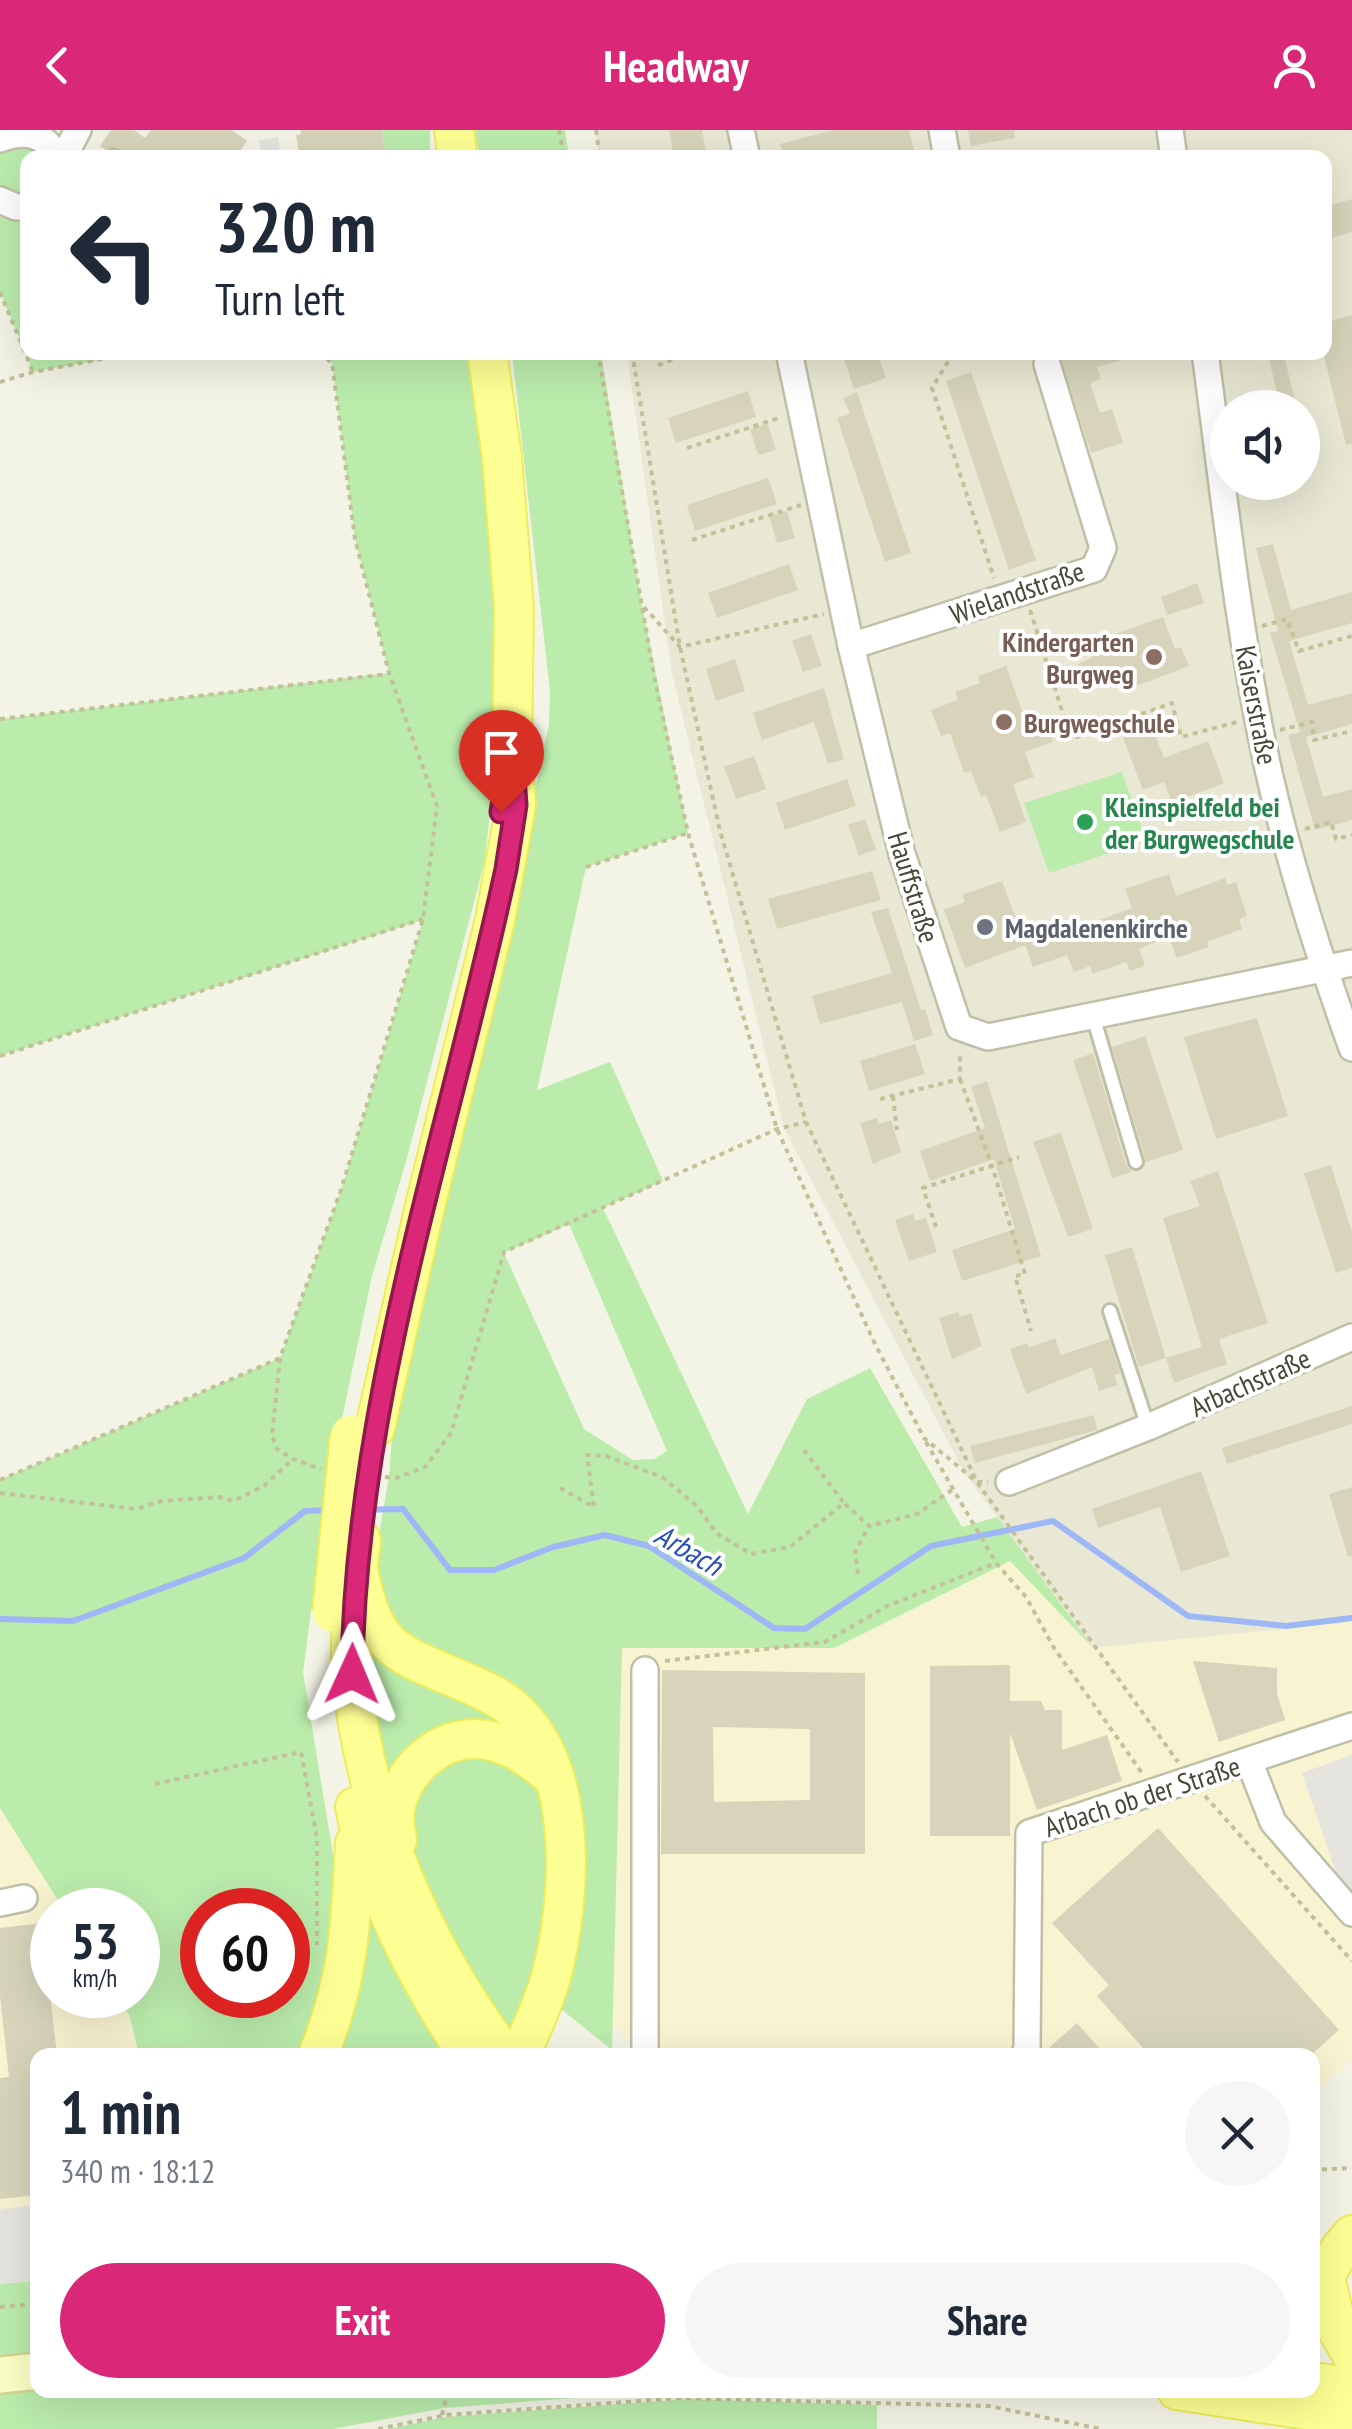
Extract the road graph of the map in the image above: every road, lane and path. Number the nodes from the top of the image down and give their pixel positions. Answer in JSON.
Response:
{"nodes":[{"id":1,"x":45,"y":133,"type":"edge"},
{"id":2,"x":8,"y":134,"type":"edge"},
{"id":3,"x":0,"y":292,"type":"edge"},
{"id":4,"x":20,"y":340,"type":"edge"},
{"id":5,"x":28,"y":360,"type":"edge"},
{"id":6,"x":97,"y":360,"type":"edge"},
{"id":7,"x":328,"y":360,"type":"edge"},
{"id":8,"x":488,"y":360,"type":"edge"},
{"id":9,"x":599,"y":360,"type":"edge"},
{"id":10,"x":633,"y":360,"type":"edge"},
{"id":11,"x":670,"y":360,"type":"edge"},
{"id":12,"x":790,"y":360,"type":"edge"},
{"id":13,"x":949,"y":360,"type":"edge"},
{"id":14,"x":1206,"y":360,"type":"edge"},
{"id":15,"x":658,"y":364,"type":"dead end"},
{"id":16,"x":1046,"y":364,"type":"dead end"},
{"id":17,"x":33,"y":372,"type":"junction"},
{"id":18,"x":0,"y":382,"type":"edge"},
{"id":19,"x":801,"y":411,"type":"junction"},
{"id":20,"x":687,"y":448,"type":"dead end"},
{"id":21,"x":819,"y":499,"type":"junction"},
{"id":22,"x":692,"y":540,"type":"dead end"},
{"id":23,"x":1012,"y":595,"type":"junction"},
{"id":24,"x":642,"y":605,"type":"junction"},
{"id":25,"x":843,"y":610,"type":"junction"},
{"id":26,"x":1242,"y":630,"type":"junction"},
{"id":27,"x":1352,"y":636,"type":"edge"},
{"id":28,"x":850,"y":646,"type":"junction"},
{"id":29,"x":680,"y":647,"type":"junction"},
{"id":30,"x":390,"y":674,"type":"junction"},
{"id":31,"x":0,"y":719,"type":"edge"},
{"id":32,"x":1260,"y":725,"type":"junction"},
{"id":33,"x":1352,"y":731,"type":"edge"},
{"id":34,"x":688,"y":833,"type":"junction"},
{"id":35,"x":1286,"y":834,"type":"junction"},
{"id":36,"x":1352,"y":835,"type":"edge"},
{"id":37,"x":586,"y":867,"type":"dead end"},
{"id":38,"x":423,"y":919,"type":"junction"},
{"id":39,"x":1352,"y":963,"type":"edge"},
{"id":40,"x":1324,"y":970,"type":"junction"},
{"id":41,"x":1093,"y":1016,"type":"junction"},
{"id":42,"x":960,"y":1027,"type":"junction"},
{"id":43,"x":1352,"y":1048,"type":"edge"},
{"id":44,"x":0,"y":1056,"type":"edge"},
{"id":45,"x":960,"y":1079,"type":"junction"},
{"id":46,"x":892,"y":1096,"type":"junction"},
{"id":47,"x":880,"y":1100,"type":"dead end"},
{"id":48,"x":806,"y":1122,"type":"junction"},
{"id":49,"x":777,"y":1129,"type":"junction"},
{"id":50,"x":896,"y":1130,"type":"dead end"},
{"id":51,"x":1019,"y":1157,"type":"dead end"},
{"id":52,"x":1136,"y":1162,"type":"dead end"},
{"id":53,"x":992,"y":1166,"type":"junction"},
{"id":54,"x":936,"y":1227,"type":"dead end"},
{"id":55,"x":1110,"y":1310,"type":"dead end"},
{"id":56,"x":1031,"y":1331,"type":"dead end"},
{"id":57,"x":1352,"y":1338,"type":"edge"},
{"id":58,"x":280,"y":1358,"type":"junction"},
{"id":59,"x":1148,"y":1427,"type":"junction"},
{"id":60,"x":362,"y":1431,"type":"junction"},
{"id":61,"x":924,"y":1438,"type":"junction"},
{"id":62,"x":804,"y":1450,"type":"dead end"},
{"id":63,"x":293,"y":1459,"type":"junction"},
{"id":64,"x":330,"y":1472,"type":"dead end"},
{"id":65,"x":396,"y":1478,"type":"dead end"},
{"id":66,"x":0,"y":1480,"type":"edge"},
{"id":67,"x":977,"y":1482,"type":"junction"},
{"id":68,"x":1008,"y":1482,"type":"dead end"},
{"id":69,"x":560,"y":1488,"type":"dead end"},
{"id":70,"x":952,"y":1490,"type":"junction"},
{"id":71,"x":0,"y":1493,"type":"edge"},
{"id":72,"x":844,"y":1503,"type":"junction"},
{"id":73,"x":869,"y":1526,"type":"junction"},
{"id":74,"x":359,"y":1555,"type":"junction"},
{"id":75,"x":996,"y":1563,"type":"junction"},
{"id":76,"x":858,"y":1574,"type":"dead end"},
{"id":77,"x":644,"y":1670,"type":"joint"},
{"id":78,"x":1352,"y":1726,"type":"edge"},
{"id":79,"x":1250,"y":1761,"type":"junction"},
{"id":80,"x":554,"y":1778,"type":"junction"},
{"id":81,"x":1190,"y":1780,"type":"junction"},
{"id":82,"x":155,"y":1784,"type":"dead end"},
{"id":83,"x":1155,"y":1791,"type":"junction"},
{"id":84,"x":356,"y":1816,"type":"junction"},
{"id":85,"x":401,"y":1866,"type":"junction"},
{"id":86,"x":1352,"y":1913,"type":"edge"},
{"id":87,"x":317,"y":1945,"type":"dead end"},
{"id":88,"x":1352,"y":1961,"type":"edge"},
{"id":89,"x":321,"y":2048,"type":"edge"},
{"id":90,"x":464,"y":2048,"type":"edge"},
{"id":91,"x":501,"y":2048,"type":"edge"},
{"id":92,"x":523,"y":2048,"type":"edge"},
{"id":93,"x":645,"y":2048,"type":"edge"},
{"id":94,"x":1027,"y":2048,"type":"edge"},
{"id":95,"x":1352,"y":2168,"type":"edge"},
{"id":96,"x":1320,"y":2170,"type":"edge"},
{"id":97,"x":1352,"y":2235,"type":"edge"},
{"id":98,"x":1320,"y":2286,"type":"edge"},
{"id":99,"x":1320,"y":2290,"type":"edge"},
{"id":100,"x":30,"y":2305,"type":"edge"},
{"id":101,"x":0,"y":2307,"type":"edge"},
{"id":102,"x":1352,"y":2354,"type":"edge"},
{"id":103,"x":30,"y":2372,"type":"edge"},
{"id":104,"x":0,"y":2375,"type":"edge"},
{"id":105,"x":1352,"y":2388,"type":"edge"},
{"id":106,"x":1320,"y":2392,"type":"edge"},
{"id":107,"x":447,"y":2398,"type":"edge"},
{"id":108,"x":680,"y":2398,"type":"joint"},
{"id":109,"x":706,"y":2398,"type":"joint"},
{"id":110,"x":1306,"y":2398,"type":"edge"},
{"id":111,"x":1308,"y":2398,"type":"edge"},
{"id":112,"x":444,"y":2415,"type":"junction"},
{"id":113,"x":1352,"y":2417,"type":"edge"},
{"id":114,"x":378,"y":2429,"type":"edge"},
{"id":115,"x":1101,"y":2429,"type":"edge"},
{"id":116,"x":1352,"y":2429,"type":"edge"}],
"edges":[{"from":1,"to":2,"type":"street"},
{"from":3,"to":4,"type":"path"},
{"from":5,"to":17,"type":"path"},
{"from":6,"to":17,"type":"path"},
{"from":7,"to":30,"type":"path"},
{"from":8,"to":60,"type":"main road"},
{"from":9,"to":24,"type":"path"},
{"from":10,"to":29,"type":"path"},
{"from":11,"to":15,"type":"path"},
{"from":12,"to":19,"type":"street","name":"Hauffstraße"},
{"from":13,"to":23,"type":"path"},
{"from":14,"to":26,"type":"street","name":"Kaiserstraße"},
{"from":16,"to":23,"type":"street","name":"Wielandstraße"},
{"from":17,"to":18,"type":"path"},
{"from":19,"to":20,"type":"path"},
{"from":19,"to":21,"type":"street","name":"Hauffstraße"},
{"from":21,"to":22,"type":"path"},
{"from":21,"to":25,"type":"street","name":"Hauffstraße"},
{"from":23,"to":28,"type":"street","name":"Wielandstraße"},
{"from":23,"to":32,"type":"path"},
{"from":24,"to":29,"type":"path"},
{"from":24,"to":34,"type":"path"},
{"from":25,"to":28,"type":"street","name":"Hauffstraße"},
{"from":25,"to":29,"type":"path"},
{"from":26,"to":27,"type":"path"},
{"from":26,"to":32,"type":"street","name":"Kaiserstraße"},
{"from":28,"to":42,"type":"street","name":"Hauffstraße"},
{"from":29,"to":48,"type":"path"},
{"from":30,"to":31,"type":"path"},
{"from":30,"to":38,"type":"path"},
{"from":32,"to":33,"type":"path"},
{"from":32,"to":35,"type":"street","name":"Kaiserstraße"},
{"from":34,"to":37,"type":"path"},
{"from":34,"to":49,"type":"path"},
{"from":35,"to":36,"type":"path"},
{"from":35,"to":40,"type":"street","name":"Kaiserstraße"},
{"from":38,"to":44,"type":"path"},
{"from":38,"to":58,"type":"path"},
{"from":39,"to":40,"type":"street"},
{"from":40,"to":41,"type":"street"},
{"from":40,"to":43,"type":"street","name":"Kaiserstraße"},
{"from":41,"to":42,"type":"street"},
{"from":41,"to":52,"type":"lane"},
{"from":42,"to":45,"type":"path"},
{"from":45,"to":46,"type":"path"},
{"from":45,"to":53,"type":"path"},
{"from":46,"to":47,"type":"path"},
{"from":46,"to":50,"type":"path"},
{"from":48,"to":49,"type":"path"},
{"from":48,"to":67,"type":"path"},
{"from":49,"to":61,"type":"path"},
{"from":49,"to":65,"type":"path"},
{"from":51,"to":53,"type":"path"},
{"from":53,"to":54,"type":"path"},
{"from":53,"to":56,"type":"path"},
{"from":55,"to":59,"type":"lane"},
{"from":57,"to":59,"type":"street","name":"Arbachstraße"},
{"from":58,"to":63,"type":"path"},
{"from":58,"to":66,"type":"path"},
{"from":59,"to":68,"type":"street","name":"Arbachstraße"},
{"from":60,"to":74,"type":"main road"},
{"from":60,"to":84,"type":"main road","bridge":true},
{"from":61,"to":67,"type":"path"},
{"from":61,"to":70,"type":"path"},
{"from":62,"to":72,"type":"path"},
{"from":63,"to":64,"type":"path"},
{"from":63,"to":71,"type":"path"},
{"from":67,"to":81,"type":"path"},
{"from":69,"to":72,"type":"path"},
{"from":70,"to":73,"type":"path"},
{"from":70,"to":75,"type":"path"},
{"from":72,"to":73,"type":"path"},
{"from":73,"to":76,"type":"path"},
{"from":74,"to":80,"type":"main road"},
{"from":74,"to":85,"type":"main road"},
{"from":75,"to":77,"type":"path"},
{"from":75,"to":83,"type":"path"},
{"from":77,"to":93,"type":"street"},
{"from":78,"to":79,"type":"street","name":"Arbach ob der Straße"},
{"from":79,"to":81,"type":"street","name":"Arbach ob der Straße"},
{"from":79,"to":86,"type":"street"},
{"from":80,"to":85,"type":"main road"},
{"from":80,"to":92,"type":"main road"},
{"from":81,"to":83,"type":"street","name":"Arbach ob der Straße"},
{"from":81,"to":88,"type":"path"},
{"from":82,"to":87,"type":"path"},
{"from":83,"to":94,"type":"street","name":"Arbach ob der Straße"},
{"from":84,"to":89,"type":"main road"},
{"from":84,"to":90,"type":"main road"},
{"from":85,"to":91,"type":"main road"},
{"from":95,"to":96,"type":"path"},
{"from":97,"to":98,"type":"main road"},
{"from":99,"to":102,"type":"main road"},
{"from":100,"to":101,"type":"path"},
{"from":103,"to":104,"type":"main road"},
{"from":105,"to":106,"type":"main road"},
{"from":107,"to":112,"type":"path"},
{"from":108,"to":109,"type":"path"},
{"from":108,"to":112,"type":"path"},
{"from":109,"to":115,"type":"path"},
{"from":110,"to":116,"type":"main road"},
{"from":111,"to":113,"type":"main road"},
{"from":112,"to":114,"type":"path"}]}
